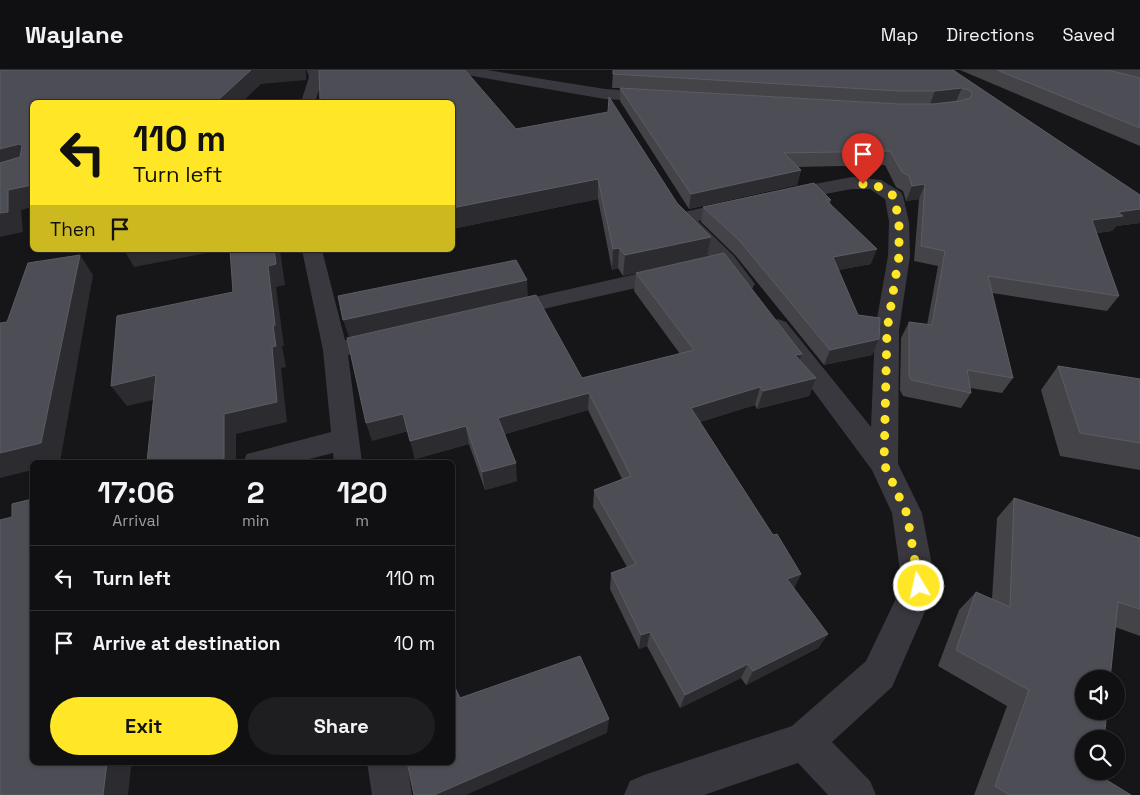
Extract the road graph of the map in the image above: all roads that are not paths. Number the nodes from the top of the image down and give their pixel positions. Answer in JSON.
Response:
{"nodes":[{"id":1,"x":372,"y":70,"type":"edge"},
{"id":2,"x":461,"y":70,"type":"edge"},
{"id":3,"x":315,"y":73,"type":"edge"},
{"id":4,"x":605,"y":94,"type":"junction"},
{"id":5,"x":673,"y":98,"type":"edge"},
{"id":6,"x":308,"y":100,"type":"edge"},
{"id":7,"x":621,"y":119,"type":"edge"},
{"id":8,"x":312,"y":252,"type":"edge"},
{"id":9,"x":726,"y":261,"type":"junction"},
{"id":10,"x":487,"y":315,"type":"edge"},
{"id":11,"x":401,"y":335,"type":"edge"},
{"id":12,"x":335,"y":350,"type":"junction"},
{"id":13,"x":346,"y":451,"type":"edge"},
{"id":14,"x":273,"y":460,"type":"edge"},
{"id":15,"x":884,"y":464,"type":"junction"},
{"id":16,"x":804,"y":742,"type":"junction"},
{"id":17,"x":388,"y":765,"type":"edge"},
{"id":18,"x":392,"y":795,"type":"edge"},
{"id":19,"x":644,"y":795,"type":"edge"},
{"id":20,"x":856,"y":795,"type":"edge"}],
"edges":[{"from":1,"to":3,"type":"street"},
{"from":2,"to":4,"type":"street"},
{"from":3,"to":6,"type":"street"},
{"from":4,"to":5,"type":"street"},
{"from":4,"to":7,"type":"street"},
{"from":8,"to":12,"type":"street"},
{"from":9,"to":10,"type":"street"},
{"from":9,"to":15,"type":"street"},
{"from":9,"to":15,"type":"street"},
{"from":11,"to":12,"type":"street"},
{"from":12,"to":13,"type":"street"},
{"from":13,"to":14,"type":"street"},
{"from":15,"to":16,"type":"street"},
{"from":16,"to":19,"type":"street"},
{"from":16,"to":20,"type":"street"},
{"from":17,"to":18,"type":"street"}]}
